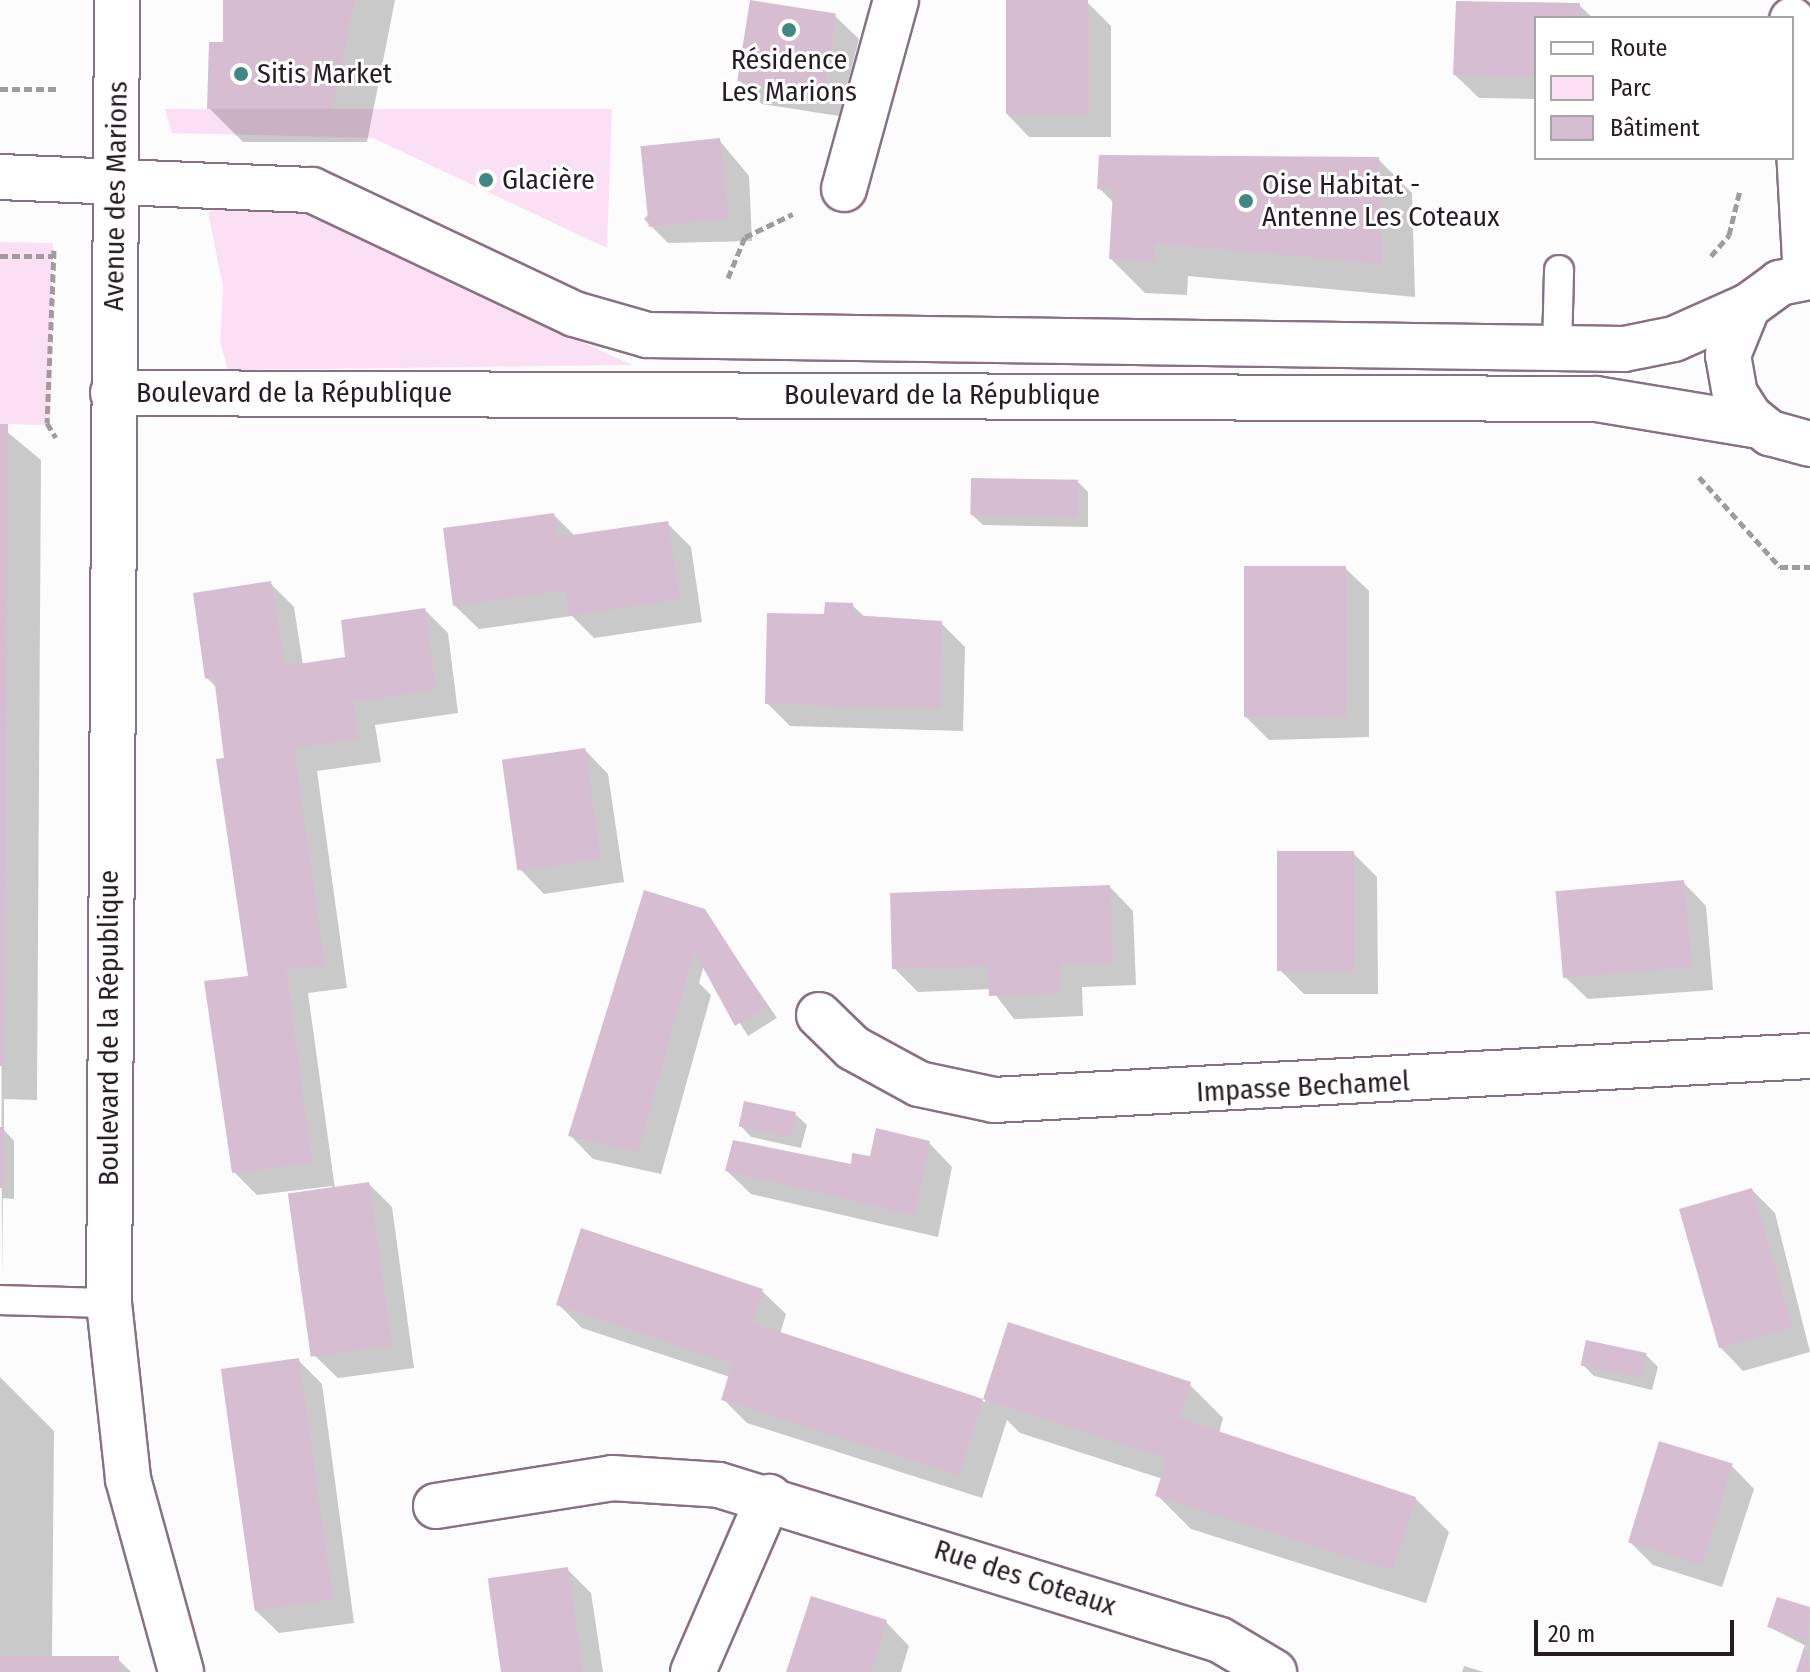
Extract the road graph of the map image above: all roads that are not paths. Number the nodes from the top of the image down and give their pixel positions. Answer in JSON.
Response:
{"nodes":[{"id":1,"x":117,"y":0,"type":"edge"},
{"id":2,"x":896,"y":0,"type":"edge"},
{"id":3,"x":1794,"y":51,"type":"edge"},
{"id":4,"x":0,"y":177,"type":"edge"},
{"id":5,"x":116,"y":180,"type":"junction"},
{"id":6,"x":844,"y":189,"type":"dead end"},
{"id":7,"x":1559,"y":270,"type":"dead end"},
{"id":8,"x":1808,"y":277,"type":"edge"},
{"id":9,"x":1748,"y":306,"type":"junction"},
{"id":10,"x":1557,"y":349,"type":"junction"},
{"id":11,"x":113,"y":393,"type":"junction"},
{"id":12,"x":1759,"y":426,"type":"junction"},
{"id":13,"x":1810,"y":444,"type":"edge"},
{"id":14,"x":819,"y":1015,"type":"dead end"},
{"id":15,"x":1810,"y":1056,"type":"edge"},
{"id":16,"x":0,"y":1300,"type":"edge"},
{"id":17,"x":109,"y":1303,"type":"junction"},
{"id":18,"x":769,"y":1497,"type":"junction"},
{"id":19,"x":436,"y":1506,"type":"dead end"},
{"id":20,"x":181,"y":1672,"type":"edge"},
{"id":21,"x":693,"y":1672,"type":"edge"},
{"id":22,"x":1274,"y":1672,"type":"edge"}],
"edges":[{"from":1,"to":5,"type":"street","name":"Avenue des Marions"},
{"from":2,"to":6,"type":"street"},
{"from":3,"to":8,"type":"street"},
{"from":4,"to":5,"type":"street","name":"Boulevard de la République"},
{"from":5,"to":10,"type":"street","name":"Boulevard de la République"},
{"from":5,"to":11,"type":"street","name":"Avenue des Marions"},
{"from":7,"to":10,"type":"lane"},
{"from":8,"to":9,"type":"street","name":"Boulevard de la République"},
{"from":9,"to":10,"type":"street","name":"Boulevard de la République"},
{"from":9,"to":12,"type":"street"},
{"from":11,"to":12,"type":"street","name":"Boulevard de la République"},
{"from":11,"to":17,"type":"street","name":"Boulevard de la République"},
{"from":12,"to":13,"type":"street","name":"Boulevard de la République"},
{"from":14,"to":15,"type":"street","name":"Impasse Bechamel"},
{"from":16,"to":17,"type":"lane"},
{"from":17,"to":20,"type":"street","name":"Boulevard de la République"},
{"from":18,"to":19,"type":"street","name":"Rue des Coteaux"},
{"from":18,"to":21,"type":"street"},
{"from":18,"to":22,"type":"street","name":"Rue des Coteaux"}]}
